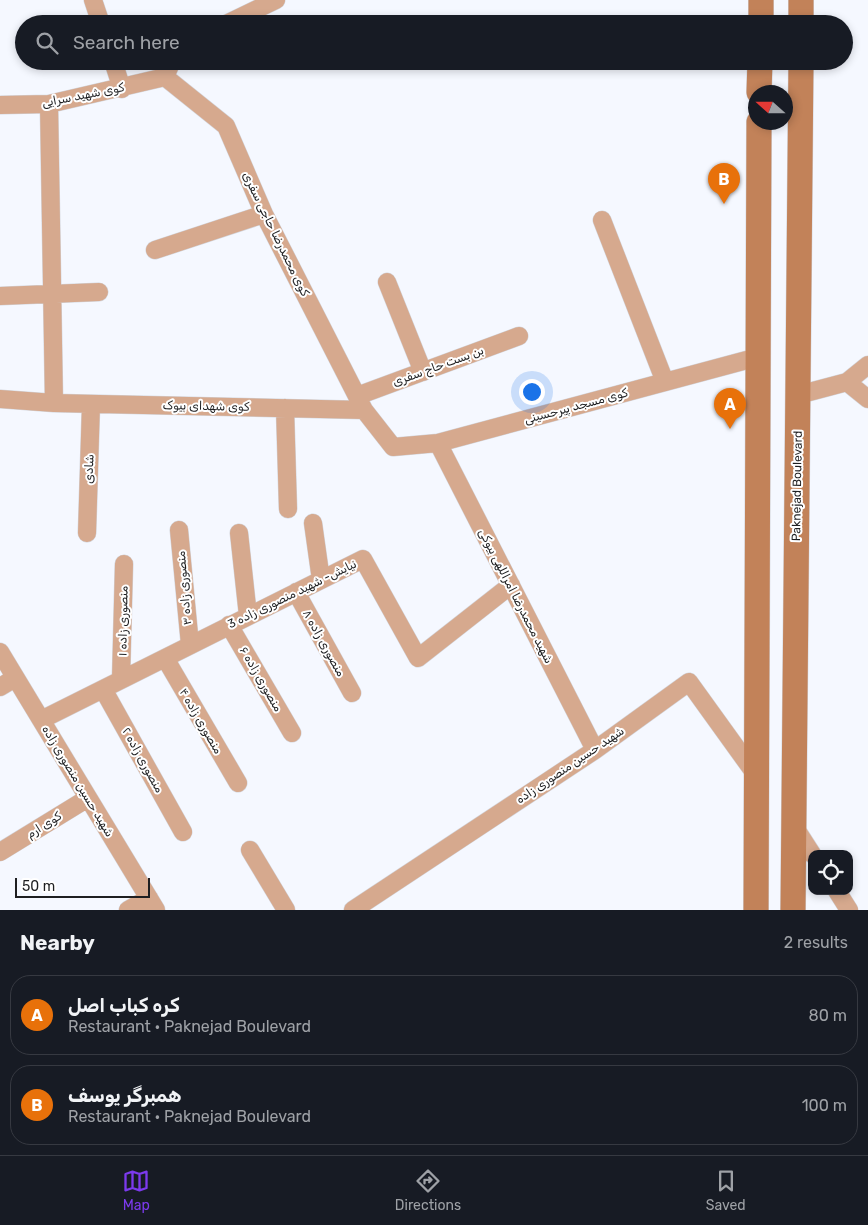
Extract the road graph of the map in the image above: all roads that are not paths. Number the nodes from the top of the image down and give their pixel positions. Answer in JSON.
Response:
{"nodes":[{"id":1,"x":93,"y":0,"type":"edge"},
{"id":2,"x":276,"y":0,"type":"edge"},
{"id":3,"x":761,"y":0,"type":"edge"},
{"id":4,"x":801,"y":0,"type":"edge"},
{"id":5,"x":98,"y":15,"type":"edge"},
{"id":6,"x":245,"y":15,"type":"edge"},
{"id":7,"x":761,"y":15,"type":"edge"},
{"id":8,"x":801,"y":15,"type":"edge"},
{"id":9,"x":116,"y":70,"type":"edge"},
{"id":10,"x":167,"y":70,"type":"edge"},
{"id":11,"x":170,"y":70,"type":"edge"},
{"id":12,"x":760,"y":70,"type":"edge"},
{"id":13,"x":801,"y":70,"type":"edge"},
{"id":14,"x":759,"y":85,"type":"edge"},
{"id":15,"x":122,"y":89,"type":"junction"},
{"id":16,"x":49,"y":104,"type":"junction"},
{"id":17,"x":0,"y":105,"type":"edge"},
{"id":18,"x":759,"y":130,"type":"edge"},
{"id":19,"x":264,"y":214,"type":"junction"},
{"id":20,"x":602,"y":220,"type":"dead end"},
{"id":21,"x":155,"y":250,"type":"dead end"},
{"id":22,"x":387,"y":282,"type":"dead end"},
{"id":23,"x":99,"y":292,"type":"dead end"},
{"id":24,"x":52,"y":295,"type":"junction"},
{"id":25,"x":0,"y":296,"type":"edge"},
{"id":26,"x":519,"y":336,"type":"dead end"},
{"id":27,"x":758,"y":357,"type":"junction"},
{"id":28,"x":868,"y":365,"type":"edge"},
{"id":29,"x":423,"y":372,"type":"junction"},
{"id":30,"x":665,"y":382,"type":"junction"},
{"id":31,"x":847,"y":382,"type":"junction"},
{"id":32,"x":798,"y":394,"type":"junction"},
{"id":33,"x":868,"y":398,"type":"edge"},
{"id":34,"x":0,"y":399,"type":"edge"},
{"id":35,"x":54,"y":403,"type":"junction"},
{"id":36,"x":360,"y":403,"type":"junction"},
{"id":37,"x":91,"y":404,"type":"junction"},
{"id":38,"x":286,"y":408,"type":"junction"},
{"id":39,"x":438,"y":443,"type":"junction"},
{"id":40,"x":288,"y":509,"type":"dead end"},
{"id":41,"x":313,"y":523,"type":"dead end"},
{"id":42,"x":179,"y":530,"type":"dead end"},
{"id":43,"x":87,"y":533,"type":"dead end"},
{"id":44,"x":239,"y":533,"type":"dead end"},
{"id":45,"x":124,"y":564,"type":"dead end"},
{"id":46,"x":321,"y":580,"type":"junction"},
{"id":47,"x":511,"y":585,"type":"junction"},
{"id":48,"x":296,"y":592,"type":"junction"},
{"id":49,"x":248,"y":616,"type":"junction"},
{"id":50,"x":229,"y":625,"type":"junction"},
{"id":51,"x":190,"y":645,"type":"junction"},
{"id":52,"x":0,"y":652,"type":"edge"},
{"id":53,"x":164,"y":658,"type":"junction"},
{"id":54,"x":15,"y":678,"type":"junction"},
{"id":55,"x":121,"y":679,"type":"junction"},
{"id":56,"x":0,"y":687,"type":"edge"},
{"id":57,"x":103,"y":689,"type":"junction"},
{"id":58,"x":352,"y":693,"type":"dead end"},
{"id":59,"x":40,"y":720,"type":"junction"},
{"id":60,"x":292,"y":733,"type":"dead end"},
{"id":61,"x":595,"y":750,"type":"junction"},
{"id":62,"x":756,"y":775,"type":"junction"},
{"id":63,"x":238,"y":783,"type":"dead end"},
{"id":64,"x":88,"y":798,"type":"junction"},
{"id":65,"x":794,"y":826,"type":"junction"},
{"id":66,"x":183,"y":832,"type":"dead end"},
{"id":67,"x":250,"y":850,"type":"dead end"},
{"id":68,"x":809,"y":850,"type":"edge"},
{"id":69,"x":0,"y":852,"type":"edge"},
{"id":70,"x":840,"y":895,"type":"edge"},
{"id":71,"x":152,"y":904,"type":"edge"},
{"id":72,"x":128,"y":910,"type":"edge"},
{"id":73,"x":286,"y":910,"type":"edge"},
{"id":74,"x":353,"y":910,"type":"edge"},
{"id":75,"x":756,"y":910,"type":"edge"},
{"id":76,"x":793,"y":910,"type":"edge"},
{"id":77,"x":849,"y":910,"type":"edge"}],
"edges":[{"from":1,"to":5,"type":"street"},
{"from":2,"to":6,"type":"street"},
{"from":3,"to":7,"type":"main road"},
{"from":4,"to":8,"type":"main road"},
{"from":9,"to":15,"type":"street"},
{"from":10,"to":15,"type":"street","name":"کوی شهید سرایی"},
{"from":11,"to":19,"type":"street","name":"کوی محمدرضا حاجی سفری"},
{"from":12,"to":14,"type":"main road"},
{"from":13,"to":32,"type":"main road","name":"Paknejad Boulevard"},
{"from":15,"to":16,"type":"street","name":"کوی شهید سرایی"},
{"from":16,"to":17,"type":"street","name":"کوی شهید سرایی"},
{"from":16,"to":24,"type":"street"},
{"from":18,"to":27,"type":"main road"},
{"from":19,"to":21,"type":"street"},
{"from":19,"to":36,"type":"street","name":"کوی محمدرضا حاجی سفری"},
{"from":20,"to":30,"type":"street"},
{"from":22,"to":29,"type":"street"},
{"from":23,"to":24,"type":"street"},
{"from":24,"to":25,"type":"street"},
{"from":24,"to":35,"type":"street"},
{"from":26,"to":29,"type":"street","name":"بن بست حاج سفری"},
{"from":27,"to":30,"type":"street","name":"کوی مسجد پیرحسینی"},
{"from":27,"to":62,"type":"main road"},
{"from":28,"to":31,"type":"street"},
{"from":29,"to":36,"type":"street","name":"بن بست حاج سفری"},
{"from":30,"to":39,"type":"street","name":"کوی مسجد پیرحسینی"},
{"from":31,"to":32,"type":"street"},
{"from":31,"to":33,"type":"street"},
{"from":32,"to":65,"type":"main road","name":"Paknejad Boulevard"},
{"from":34,"to":35,"type":"street","name":"کوی شهدای بیوک"},
{"from":35,"to":37,"type":"street","name":"کوی شهدای بیوک"},
{"from":36,"to":38,"type":"street","name":"کوی شهدای بیوک"},
{"from":36,"to":39,"type":"street","name":"کوی مسجد پیرحسینی"},
{"from":37,"to":38,"type":"street","name":"کوی شهدای بیوک"},
{"from":37,"to":43,"type":"street","name":"شادی"},
{"from":38,"to":40,"type":"street"},
{"from":39,"to":47,"type":"street","name":"شهید محمدرضا امراللهی بیوکی"},
{"from":41,"to":46,"type":"street"},
{"from":42,"to":51,"type":"street","name":"منصوری زاده ۳"},
{"from":44,"to":49,"type":"street"},
{"from":45,"to":55,"type":"street","name":"منصوری زاده ۱"},
{"from":46,"to":47,"type":"street","name":"نیایش- شهید منصوری زاده 3"},
{"from":46,"to":48,"type":"street","name":"نیایش- شهید منصوری زاده 3"},
{"from":47,"to":61,"type":"street","name":"شهید محمدرضا امراللهی بیوکی"},
{"from":48,"to":49,"type":"street","name":"نیایش- شهید منصوری زاده 3"},
{"from":48,"to":58,"type":"street","name":"منصوری زاده ۸"},
{"from":49,"to":50,"type":"street","name":"نیایش- شهید منصوری زاده 3"},
{"from":50,"to":51,"type":"street","name":"نیایش- شهید منصوری زاده 3"},
{"from":50,"to":60,"type":"street","name":"منصوری زاده ۶"},
{"from":51,"to":53,"type":"street","name":"نیایش- شهید منصوری زاده 3"},
{"from":52,"to":54,"type":"street","name":"شهید حسین منصوری زاده"},
{"from":53,"to":55,"type":"street","name":"نیایش- شهید منصوری زاده 3"},
{"from":53,"to":63,"type":"street","name":"منصوری زاده ۴"},
{"from":54,"to":56,"type":"street"},
{"from":54,"to":59,"type":"street","name":"شهید حسین منصوری زاده"},
{"from":55,"to":57,"type":"street","name":"نیایش- شهید منصوری زاده 3"},
{"from":57,"to":59,"type":"street","name":"نیایش- شهید منصوری زاده 3"},
{"from":57,"to":66,"type":"street","name":"منصوری زاده ۲"},
{"from":59,"to":64,"type":"street","name":"شهید حسین منصوری زاده"},
{"from":61,"to":62,"type":"street","name":"شهید حسین منصوری زاده"},
{"from":61,"to":74,"type":"street","name":"شهید حسین منصوری زاده"},
{"from":62,"to":75,"type":"main road"},
{"from":64,"to":69,"type":"street","name":"کوی ارم"},
{"from":64,"to":71,"type":"street","name":"شهید حسین منصوری زاده"},
{"from":65,"to":68,"type":"street"},
{"from":65,"to":76,"type":"main road","name":"Paknejad Boulevard"},
{"from":67,"to":73,"type":"street"},
{"from":70,"to":77,"type":"street"},
{"from":71,"to":72,"type":"street"}]}
